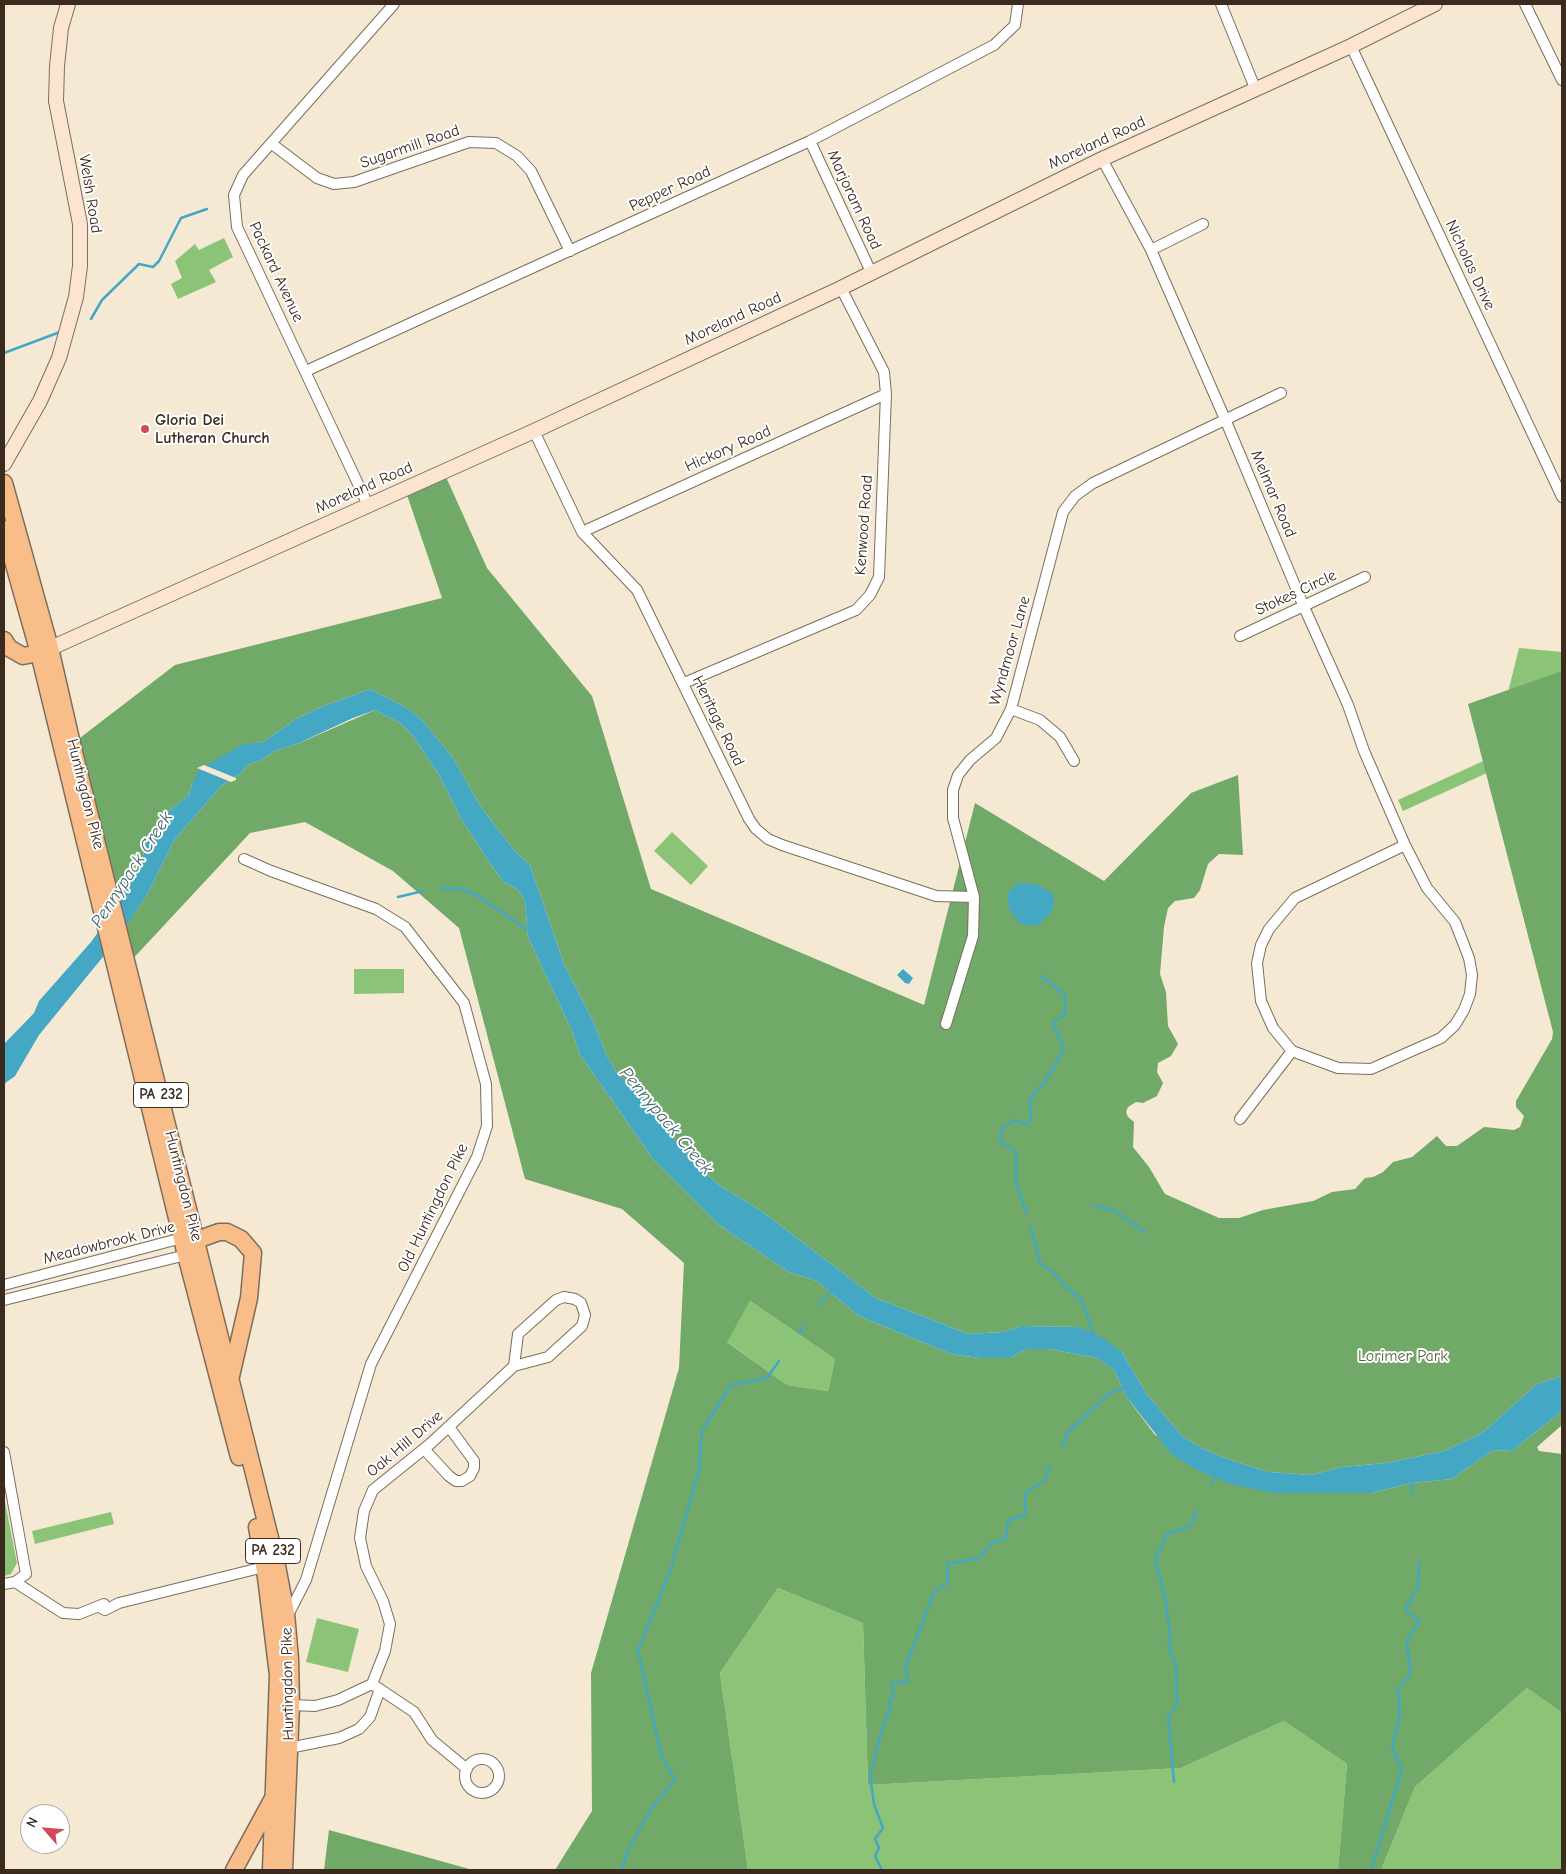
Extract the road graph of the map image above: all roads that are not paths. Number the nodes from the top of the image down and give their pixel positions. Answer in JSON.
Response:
{"nodes":[{"id":1,"x":68,"y":4,"type":"edge"},
{"id":2,"x":394,"y":4,"type":"edge"},
{"id":3,"x":1018,"y":4,"type":"edge"},
{"id":4,"x":1221,"y":4,"type":"edge"},
{"id":5,"x":1525,"y":4,"type":"edge"},
{"id":6,"x":1428,"y":5,"type":"edge"},
{"id":7,"x":1351,"y":46,"type":"junction"},
{"id":8,"x":1562,"y":80,"type":"edge"},
{"id":9,"x":1255,"y":88,"type":"junction"},
{"id":10,"x":810,"y":141,"type":"junction"},
{"id":11,"x":272,"y":144,"type":"junction"},
{"id":12,"x":1102,"y":159,"type":"junction"},
{"id":13,"x":1203,"y":224,"type":"dead end"},
{"id":14,"x":1151,"y":250,"type":"junction"},
{"id":15,"x":570,"y":251,"type":"junction"},
{"id":16,"x":871,"y":272,"type":"junction"},
{"id":17,"x":841,"y":288,"type":"junction"},
{"id":18,"x":306,"y":371,"type":"junction"},
{"id":19,"x":1281,"y":393,"type":"dead end"},
{"id":20,"x":886,"y":394,"type":"junction"},
{"id":21,"x":1225,"y":419,"type":"junction"},
{"id":22,"x":534,"y":431,"type":"junction"},
{"id":23,"x":4,"y":464,"type":"edge"},
{"id":24,"x":4,"y":483,"type":"edge"},
{"id":25,"x":1562,"y":497,"type":"edge"},
{"id":26,"x":368,"y":505,"type":"junction"},
{"id":27,"x":4,"y":529,"type":"edge"},
{"id":28,"x":582,"y":532,"type":"junction"},
{"id":29,"x":1365,"y":577,"type":"dead end"},
{"id":30,"x":1304,"y":607,"type":"junction"},
{"id":31,"x":1240,"y":636,"type":"dead end"},
{"id":32,"x":4,"y":640,"type":"edge"},
{"id":33,"x":44,"y":651,"type":"junction"},
{"id":34,"x":684,"y":683,"type":"junction"},
{"id":35,"x":1011,"y":709,"type":"junction"},
{"id":36,"x":63,"y":731,"type":"junction"},
{"id":37,"x":1074,"y":761,"type":"dead end"},
{"id":38,"x":1405,"y":845,"type":"junction"},
{"id":39,"x":244,"y":858,"type":"dead end"},
{"id":40,"x":974,"y":897,"type":"junction"},
{"id":41,"x":946,"y":1024,"type":"dead end"},
{"id":42,"x":1292,"y":1051,"type":"junction"},
{"id":43,"x":1240,"y":1119,"type":"dead end"},
{"id":44,"x":190,"y":1239,"type":"junction"},
{"id":45,"x":186,"y":1255,"type":"junction"},
{"id":46,"x":4,"y":1285,"type":"edge"},
{"id":47,"x":4,"y":1300,"type":"edge"},
{"id":48,"x":514,"y":1366,"type":"junction"},
{"id":49,"x":231,"y":1378,"type":"junction"},
{"id":50,"x":449,"y":1427,"type":"junction"},
{"id":51,"x":424,"y":1449,"type":"junction"},
{"id":52,"x":4,"y":1452,"type":"edge"},
{"id":53,"x":264,"y":1566,"type":"junction"},
{"id":54,"x":15,"y":1582,"type":"junction"},
{"id":55,"x":4,"y":1584,"type":"edge"},
{"id":56,"x":286,"y":1618,"type":"junction"},
{"id":57,"x":376,"y":1687,"type":"junction"},
{"id":58,"x":291,"y":1706,"type":"junction"},
{"id":59,"x":289,"y":1748,"type":"junction"},
{"id":60,"x":467,"y":1769,"type":"dead end"},
{"id":61,"x":274,"y":1796,"type":"junction"},
{"id":62,"x":234,"y":1870,"type":"edge"},
{"id":63,"x":271,"y":1870,"type":"edge"},
{"id":64,"x":284,"y":1870,"type":"edge"}],
"edges":[{"from":1,"to":23,"type":"street","name":"Welsh Road"},
{"from":2,"to":11,"type":"street","name":"Packard Avenue"},
{"from":3,"to":10,"type":"street","name":"Pepper Road"},
{"from":4,"to":9,"type":"street"},
{"from":5,"to":8,"type":"street"},
{"from":6,"to":7,"type":"street","name":"Moreland Road"},
{"from":7,"to":9,"type":"street","name":"Moreland Road"},
{"from":7,"to":25,"type":"street","name":"Nicholas Drive"},
{"from":9,"to":12,"type":"street","name":"Moreland Road"},
{"from":10,"to":15,"type":"street","name":"Pepper Road"},
{"from":10,"to":16,"type":"street","name":"Marjoram Road"},
{"from":11,"to":15,"type":"street","name":"Sugarmill Road"},
{"from":11,"to":18,"type":"street","name":"Packard Avenue"},
{"from":12,"to":14,"type":"street","name":"Melmar Road"},
{"from":12,"to":16,"type":"street","name":"Moreland Road"},
{"from":13,"to":14,"type":"street"},
{"from":14,"to":21,"type":"street","name":"Melmar Road"},
{"from":15,"to":18,"type":"street","name":"Pepper Road"},
{"from":16,"to":17,"type":"street","name":"Moreland Road"},
{"from":17,"to":20,"type":"street","name":"Kenwood Road"},
{"from":17,"to":22,"type":"street","name":"Moreland Road"},
{"from":18,"to":26,"type":"street","name":"Packard Avenue"},
{"from":19,"to":21,"type":"street","name":"Wyndmoor Lane"},
{"from":20,"to":28,"type":"street","name":"Hickory Road"},
{"from":20,"to":34,"type":"street","name":"Kenwood Road"},
{"from":21,"to":30,"type":"street","name":"Melmar Road"},
{"from":21,"to":35,"type":"street","name":"Wyndmoor Lane"},
{"from":22,"to":26,"type":"street","name":"Moreland Road"},
{"from":22,"to":28,"type":"street","name":"Heritage Road"},
{"from":24,"to":33,"type":"main road","name":"Huntingdon Pike","number":"PA 232"},
{"from":26,"to":33,"type":"street","name":"Moreland Road"},
{"from":27,"to":33,"type":"main road","name":"Huntingdon Pike","number":"PA 232"},
{"from":28,"to":34,"type":"street","name":"Heritage Road"},
{"from":29,"to":30,"type":"street","name":"Stokes Circle"},
{"from":30,"to":31,"type":"street","name":"Stokes Circle"},
{"from":30,"to":38,"type":"street","name":"Melmar Road"},
{"from":32,"to":33,"type":"main road"},
{"from":33,"to":36,"type":"main road","name":"Huntingdon Pike","number":"PA 232"},
{"from":34,"to":40,"type":"street","name":"Heritage Road"},
{"from":35,"to":37,"type":"street"},
{"from":35,"to":40,"type":"street","name":"Wyndmoor Lane"},
{"from":36,"to":44,"type":"main road","name":"Huntingdon Pike","number":"PA 232"},
{"from":36,"to":44,"type":"main road","name":"Huntingdon Pike","number":"PA 232"},
{"from":38,"to":42,"type":"street"},
{"from":38,"to":42,"type":"street","name":"Melmar Road"},
{"from":39,"to":56,"type":"street","name":"Old Huntingdon Pike"},
{"from":40,"to":41,"type":"street","name":"Wyndmoor Lane"},
{"from":42,"to":43,"type":"street"},
{"from":44,"to":45,"type":"main road","name":"Huntingdon Pike","number":"PA 232"},
{"from":44,"to":46,"type":"street","name":"Meadowbrook Drive"},
{"from":44,"to":49,"type":"main road","name":"Huntingdon Pike","number":"PA 232"},
{"from":44,"to":49,"type":"main road"},
{"from":45,"to":47,"type":"street","name":"Meadowbrook Drive"},
{"from":45,"to":53,"type":"main road","name":"Huntingdon Pike","number":"PA 232"},
{"from":48,"to":48,"type":"street","name":"Oak Hill Drive"},
{"from":48,"to":50,"type":"street","name":"Oak Hill Drive"},
{"from":49,"to":56,"type":"main road","name":"Huntingdon Pike","number":"PA 232"},
{"from":50,"to":51,"type":"street","name":"Oak Hill Drive"},
{"from":50,"to":51,"type":"street"},
{"from":51,"to":57,"type":"street","name":"Oak Hill Drive"},
{"from":52,"to":54,"type":"street"},
{"from":53,"to":54,"type":"street"},
{"from":53,"to":61,"type":"main road","name":"Huntingdon Pike","number":"PA 232"},
{"from":54,"to":55,"type":"street"},
{"from":56,"to":58,"type":"main road","name":"Huntingdon Pike","number":"PA 232"},
{"from":57,"to":58,"type":"street"},
{"from":57,"to":59,"type":"street","name":"Oak Hill Drive"},
{"from":57,"to":60,"type":"street"},
{"from":58,"to":59,"type":"main road","name":"Huntingdon Pike","number":"PA 232"},
{"from":59,"to":64,"type":"main road","name":"Huntingdon Pike","number":"PA 232"},
{"from":61,"to":62,"type":"main road"},
{"from":61,"to":63,"type":"main road","name":"Huntingdon Pike","number":"PA 232"}]}
